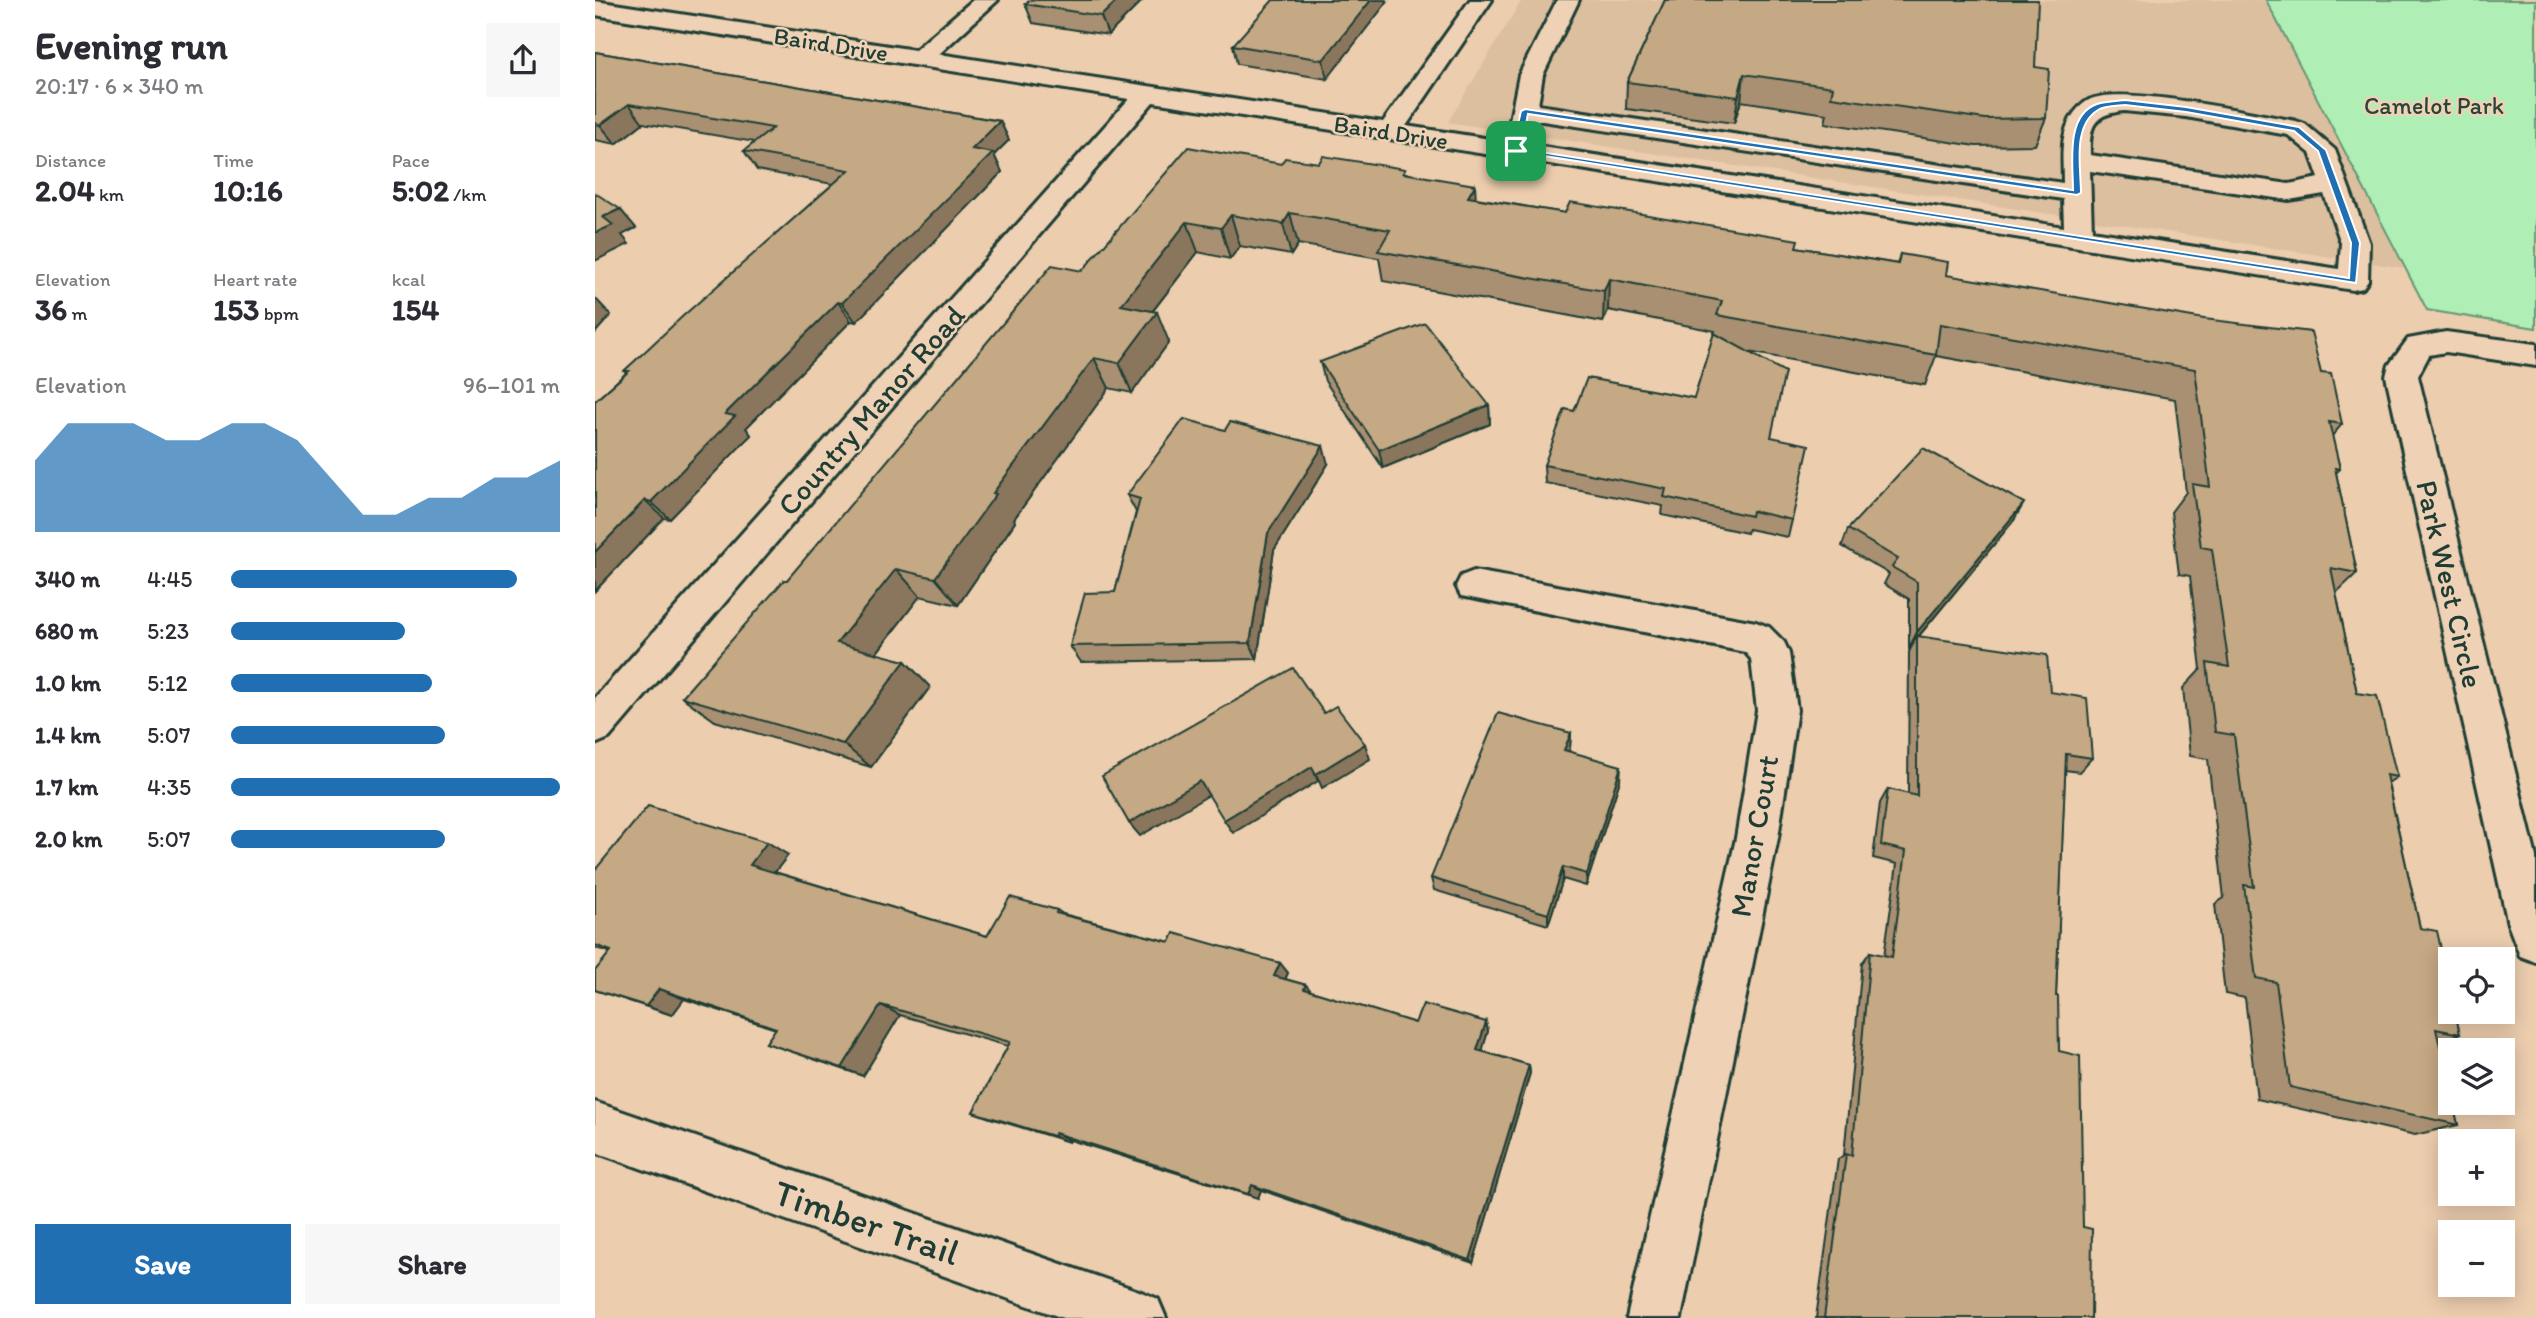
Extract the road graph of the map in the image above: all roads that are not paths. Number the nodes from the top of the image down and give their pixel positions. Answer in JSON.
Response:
{"nodes":[{"id":1,"x":987,"y":0,"type":"edge"},
{"id":2,"x":1481,"y":0,"type":"edge"},
{"id":3,"x":1568,"y":0,"type":"edge"},
{"id":4,"x":595,"y":8,"type":"edge"},
{"id":5,"x":920,"y":58,"type":"junction"},
{"id":6,"x":1147,"y":93,"type":"junction"},
{"id":7,"x":1525,"y":111,"type":"junction"},
{"id":8,"x":1390,"y":131,"type":"junction"},
{"id":9,"x":1516,"y":151,"type":"junction"},
{"id":10,"x":2076,"y":161,"type":"junction"},
{"id":11,"x":2333,"y":184,"type":"junction"},
{"id":12,"x":2077,"y":193,"type":"junction"},
{"id":13,"x":2078,"y":239,"type":"junction"},
{"id":14,"x":2536,"y":355,"type":"edge"},
{"id":15,"x":1474,"y":586,"type":"dead end"},
{"id":16,"x":595,"y":726,"type":"edge"},
{"id":17,"x":2536,"y":940,"type":"edge"},
{"id":18,"x":595,"y":1127,"type":"edge"},
{"id":19,"x":1139,"y":1318,"type":"edge"},
{"id":20,"x":1654,"y":1318,"type":"edge"}],
"edges":[{"from":1,"to":5,"type":"street"},
{"from":2,"to":8,"type":"street"},
{"from":3,"to":7,"type":"street"},
{"from":4,"to":5,"type":"street","name":"Baird Drive"},
{"from":5,"to":6,"type":"street","name":"Baird Drive"},
{"from":6,"to":8,"type":"street","name":"Baird Drive"},
{"from":6,"to":16,"type":"street","name":"Country Manor Road"},
{"from":7,"to":9,"type":"street"},
{"from":7,"to":12,"type":"street"},
{"from":8,"to":9,"type":"street","name":"Baird Drive"},
{"from":9,"to":13,"type":"street","name":"Baird Drive"},
{"from":10,"to":11,"type":"street"},
{"from":10,"to":11,"type":"street"},
{"from":10,"to":12,"type":"street"},
{"from":11,"to":13,"type":"street","name":"Baird Drive"},
{"from":12,"to":13,"type":"street"},
{"from":14,"to":17,"type":"street","name":"Park West Circle"},
{"from":15,"to":20,"type":"street","name":"Manor Court"},
{"from":18,"to":19,"type":"street","name":"Timber Trail"}]}
